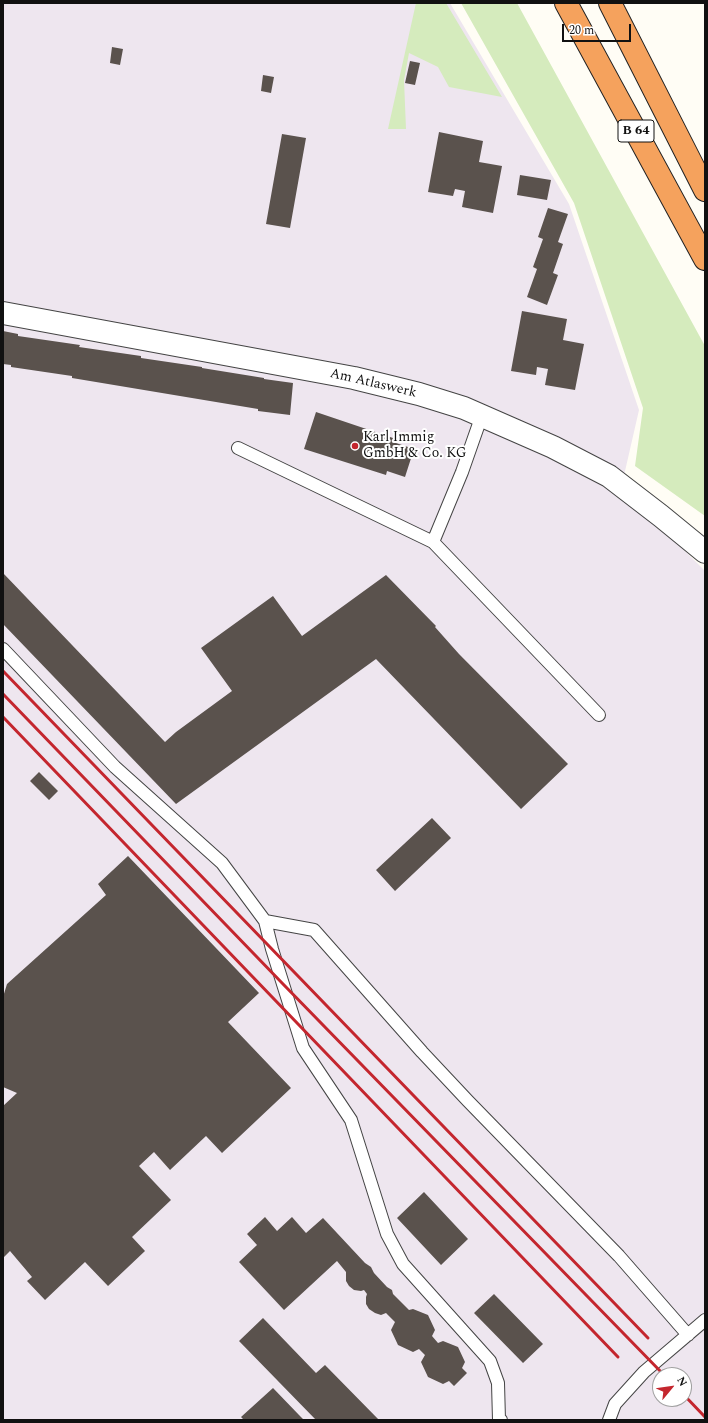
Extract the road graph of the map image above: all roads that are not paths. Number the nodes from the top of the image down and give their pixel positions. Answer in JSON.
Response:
{"nodes":[{"id":1,"x":566,"y":3,"type":"edge"},
{"id":2,"x":610,"y":3,"type":"edge"},
{"id":3,"x":705,"y":190,"type":"edge"},
{"id":4,"x":705,"y":259,"type":"edge"},
{"id":5,"x":3,"y":313,"type":"edge"},
{"id":6,"x":482,"y":415,"type":"junction"},
{"id":7,"x":238,"y":448,"type":"dead end"},
{"id":8,"x":432,"y":542,"type":"junction"},
{"id":9,"x":705,"y":552,"type":"edge"},
{"id":10,"x":3,"y":649,"type":"edge"},
{"id":11,"x":599,"y":715,"type":"dead end"},
{"id":12,"x":265,"y":921,"type":"junction"},
{"id":13,"x":705,"y":1320,"type":"edge"},
{"id":14,"x":688,"y":1335,"type":"junction"},
{"id":15,"x":500,"y":1420,"type":"edge"},
{"id":16,"x":609,"y":1420,"type":"edge"}],
"edges":[{"from":1,"to":4,"type":"highway","number":"B 64"},
{"from":2,"to":3,"type":"highway","number":"B 64"},
{"from":5,"to":6,"type":"street","name":"Am Atlaswerk"},
{"from":6,"to":8,"type":"lane"},
{"from":6,"to":9,"type":"street","name":"Am Atlaswerk"},
{"from":7,"to":8,"type":"lane"},
{"from":8,"to":11,"type":"lane"},
{"from":10,"to":12,"type":"lane"},
{"from":12,"to":14,"type":"lane"},
{"from":12,"to":15,"type":"lane"},
{"from":13,"to":14,"type":"lane"},
{"from":14,"to":16,"type":"lane"}]}
